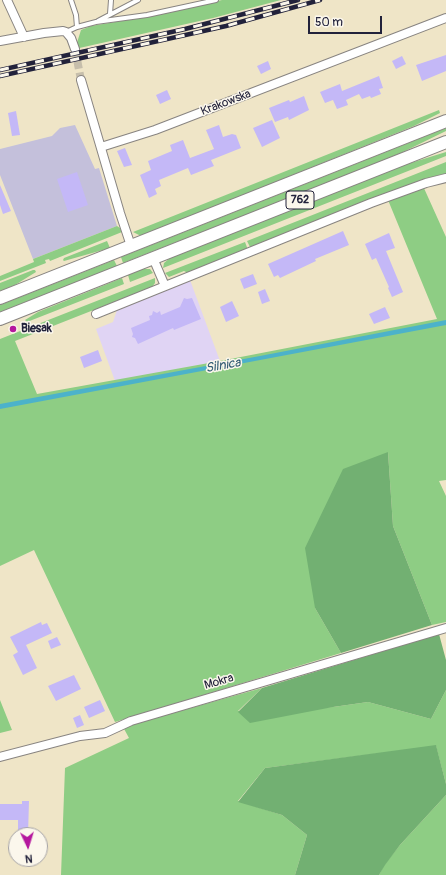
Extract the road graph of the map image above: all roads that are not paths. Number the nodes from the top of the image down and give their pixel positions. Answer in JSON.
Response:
{"nodes":[{"id":1,"x":7,"y":0,"type":"edge"},
{"id":2,"x":71,"y":0,"type":"edge"},
{"id":3,"x":112,"y":0,"type":"edge"},
{"id":4,"x":138,"y":0,"type":"edge"},
{"id":5,"x":216,"y":0,"type":"edge"},
{"id":6,"x":110,"y":14,"type":"junction"},
{"id":7,"x":446,"y":18,"type":"edge"},
{"id":8,"x":96,"y":22,"type":"junction"},
{"id":9,"x":77,"y":26,"type":"junction"},
{"id":10,"x":66,"y":32,"type":"junction"},
{"id":11,"x":24,"y":37,"type":"junction"},
{"id":12,"x":0,"y":41,"type":"edge"},
{"id":13,"x":75,"y":49,"type":"tunnel mouth"},
{"id":14,"x":81,"y":80,"type":"tunnel mouth"},
{"id":15,"x":446,"y":121,"type":"edge"},
{"id":16,"x":446,"y":142,"type":"edge"},
{"id":17,"x":101,"y":147,"type":"junction"},
{"id":18,"x":446,"y":178,"type":"edge"},
{"id":19,"x":131,"y":246,"type":"junction"},
{"id":20,"x":153,"y":258,"type":"junction"},
{"id":21,"x":165,"y":286,"type":"junction"},
{"id":22,"x":0,"y":298,"type":"edge"},
{"id":23,"x":96,"y":314,"type":"dead end"},
{"id":24,"x":0,"y":319,"type":"edge"},
{"id":25,"x":446,"y":628,"type":"edge"},
{"id":26,"x":0,"y":757,"type":"edge"}],
"edges":[{"from":1,"to":11,"type":"street"},
{"from":2,"to":9,"type":"lane"},
{"from":3,"to":6,"type":"lane"},
{"from":4,"to":6,"type":"lane"},
{"from":5,"to":8,"type":"lane"},
{"from":6,"to":8,"type":"lane"},
{"from":7,"to":17,"type":"street","name":"Krakowska"},
{"from":8,"to":9,"type":"lane"},
{"from":9,"to":10,"type":"lane"},
{"from":10,"to":11,"type":"street"},
{"from":10,"to":13,"type":"street"},
{"from":11,"to":12,"type":"street"},
{"from":14,"to":17,"type":"street"},
{"from":15,"to":19,"type":"main road","number":"762"},
{"from":16,"to":20,"type":"main road","number":"762"},
{"from":17,"to":19,"type":"street"},
{"from":18,"to":21,"type":"street"},
{"from":19,"to":22,"type":"main road","number":"762"},
{"from":20,"to":21,"type":"street"},
{"from":20,"to":24,"type":"main road","number":"762"},
{"from":21,"to":23,"type":"street"},
{"from":25,"to":26,"type":"street","name":"Mokra"}]}
